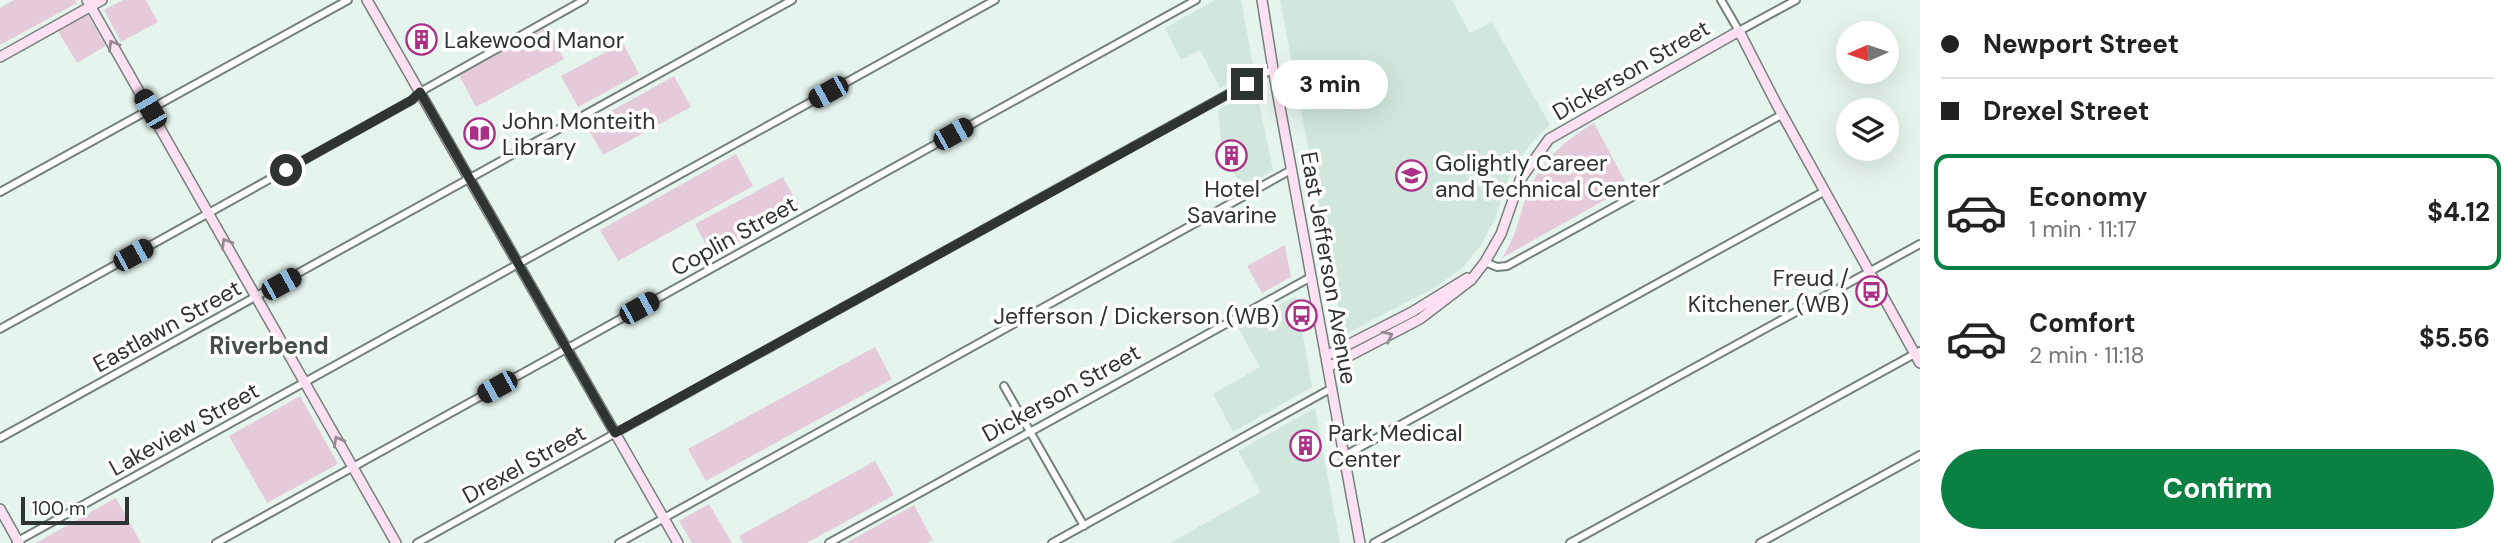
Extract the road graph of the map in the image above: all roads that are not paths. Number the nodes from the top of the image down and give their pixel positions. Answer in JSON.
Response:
{"nodes":[{"id":1,"x":102,"y":0,"type":"edge"},
{"id":2,"x":348,"y":0,"type":"edge"},
{"id":3,"x":368,"y":0,"type":"edge"},
{"id":4,"x":584,"y":0,"type":"edge"},
{"id":5,"x":792,"y":0,"type":"edge"},
{"id":6,"x":995,"y":0,"type":"edge"},
{"id":7,"x":1196,"y":0,"type":"edge"},
{"id":8,"x":1262,"y":0,"type":"edge"},
{"id":9,"x":1721,"y":0,"type":"edge"},
{"id":10,"x":1796,"y":0,"type":"edge"},
{"id":11,"x":89,"y":3,"type":"edge"},
{"id":12,"x":1739,"y":31,"type":"junction"},
{"id":13,"x":0,"y":57,"type":"edge"},
{"id":14,"x":1273,"y":69,"type":"junction"},
{"id":15,"x":420,"y":92,"type":"junction"},
{"id":16,"x":150,"y":109,"type":"junction"},
{"id":17,"x":1783,"y":114,"type":"junction"},
{"id":18,"x":1291,"y":170,"type":"junction"},
{"id":19,"x":469,"y":179,"type":"junction"},
{"id":20,"x":1825,"y":191,"type":"junction"},
{"id":21,"x":0,"y":192,"type":"edge"},
{"id":22,"x":209,"y":213,"type":"junction"},
{"id":23,"x":1920,"y":244,"type":"edge"},
{"id":24,"x":1485,"y":262,"type":"junction"},
{"id":25,"x":519,"y":264,"type":"junction"},
{"id":26,"x":1870,"y":271,"type":"junction"},
{"id":27,"x":1475,"y":274,"type":"junction"},
{"id":28,"x":1311,"y":277,"type":"junction"},
{"id":29,"x":257,"y":297,"type":"junction"},
{"id":30,"x":0,"y":329,"type":"edge"},
{"id":31,"x":567,"y":348,"type":"junction"},
{"id":32,"x":1917,"y":352,"type":"edge"},
{"id":33,"x":1326,"y":356,"type":"junction"},
{"id":34,"x":1920,"y":363,"type":"edge"},
{"id":35,"x":1328,"y":367,"type":"junction"},
{"id":36,"x":305,"y":382,"type":"junction"},
{"id":37,"x":1004,"y":386,"type":"dead end"},
{"id":38,"x":1332,"y":388,"type":"junction"},
{"id":39,"x":1030,"y":432,"type":"junction"},
{"id":40,"x":615,"y":433,"type":"junction"},
{"id":41,"x":0,"y":438,"type":"edge"},
{"id":42,"x":1920,"y":455,"type":"edge"},
{"id":43,"x":1344,"y":456,"type":"junction"},
{"id":44,"x":353,"y":467,"type":"junction"},
{"id":45,"x":0,"y":509,"type":"edge"},
{"id":46,"x":664,"y":518,"type":"junction"},
{"id":47,"x":1084,"y":526,"type":"junction"},
{"id":48,"x":17,"y":542,"type":"edge"},
{"id":49,"x":216,"y":543,"type":"edge"},
{"id":50,"x":396,"y":543,"type":"edge"},
{"id":51,"x":417,"y":543,"type":"edge"},
{"id":52,"x":619,"y":543,"type":"edge"},
{"id":53,"x":678,"y":543,"type":"edge"},
{"id":54,"x":829,"y":543,"type":"edge"},
{"id":55,"x":1052,"y":543,"type":"edge"},
{"id":56,"x":1360,"y":543,"type":"edge"},
{"id":57,"x":1374,"y":543,"type":"edge"},
{"id":58,"x":1570,"y":543,"type":"edge"},
{"id":59,"x":1760,"y":543,"type":"edge"}],
"edges":[{"from":1,"to":11,"type":"street"},
{"from":2,"to":16,"type":"street"},
{"from":3,"to":15,"type":"street"},
{"from":4,"to":15,"type":"street"},
{"from":5,"to":19,"type":"street","name":"Eastlawn Street"},
{"from":6,"to":25,"type":"street","name":"Lakeview Street"},
{"from":7,"to":31,"type":"street","name":"Coplin Street"},
{"from":8,"to":14,"type":"street","name":"East Jefferson Avenue"},
{"from":9,"to":12,"type":"street"},
{"from":10,"to":12,"type":"street","name":"Dickerson Street"},
{"from":11,"to":13,"type":"street"},
{"from":16,"to":11,"type":"street","one_way":true},
{"from":12,"to":17,"type":"street"},
{"from":12,"to":24,"type":"street","name":"Dickerson Street"},
{"from":14,"to":18,"type":"street","name":"East Jefferson Avenue"},
{"from":14,"to":40,"type":"street","name":"Drexel Street"},
{"from":15,"to":19,"type":"street"},
{"from":15,"to":22,"type":"street"},
{"from":16,"to":21,"type":"street"},
{"from":16,"to":22,"type":"street"},
{"from":17,"to":20,"type":"street"},
{"from":17,"to":24,"type":"street"},
{"from":18,"to":28,"type":"street","name":"East Jefferson Avenue"},
{"from":18,"to":46,"type":"street"},
{"from":19,"to":25,"type":"street"},
{"from":19,"to":29,"type":"street","name":"Eastlawn Street"},
{"from":20,"to":26,"type":"street"},
{"from":20,"to":43,"type":"street"},
{"from":29,"to":22,"type":"street","one_way":true},
{"from":22,"to":30,"type":"street"},
{"from":23,"to":26,"type":"street"},
{"from":24,"to":27,"type":"street","name":"Dickerson Street"},
{"from":25,"to":31,"type":"street"},
{"from":25,"to":36,"type":"street","name":"Lakeview Street"},
{"from":26,"to":32,"type":"street"},
{"from":26,"to":57,"type":"street"},
{"from":27,"to":33,"type":"street","name":"Dickerson Street"},
{"from":35,"to":27,"type":"street","name":"Dickerson Street","one_way":true},
{"from":28,"to":33,"type":"street","name":"East Jefferson Avenue"},
{"from":28,"to":39,"type":"street","name":"Dickerson Street"},
{"from":29,"to":36,"type":"street"},
{"from":29,"to":41,"type":"street","name":"Eastlawn Street"},
{"from":31,"to":40,"type":"street"},
{"from":31,"to":44,"type":"street","name":"Coplin Street"},
{"from":32,"to":34,"type":"street"},
{"from":32,"to":58,"type":"street"},
{"from":33,"to":35,"type":"street","name":"East Jefferson Avenue"},
{"from":35,"to":38,"type":"street","name":"East Jefferson Avenue"},
{"from":44,"to":36,"type":"street","one_way":true},
{"from":36,"to":48,"type":"street","name":"Lakeview Street"},
{"from":37,"to":39,"type":"street"},
{"from":38,"to":43,"type":"street","name":"East Jefferson Avenue"},
{"from":38,"to":47,"type":"street"},
{"from":39,"to":47,"type":"street"},
{"from":39,"to":54,"type":"street","name":"Dickerson Street"},
{"from":40,"to":46,"type":"street"},
{"from":40,"to":51,"type":"street","name":"Drexel Street"},
{"from":42,"to":59,"type":"street"},
{"from":43,"to":56,"type":"street","name":"East Jefferson Avenue"},
{"from":44,"to":49,"type":"street","name":"Coplin Street"},
{"from":44,"to":50,"type":"street"},
{"from":45,"to":48,"type":"street"},
{"from":46,"to":52,"type":"street"},
{"from":46,"to":53,"type":"street"},
{"from":47,"to":55,"type":"street"}]}
